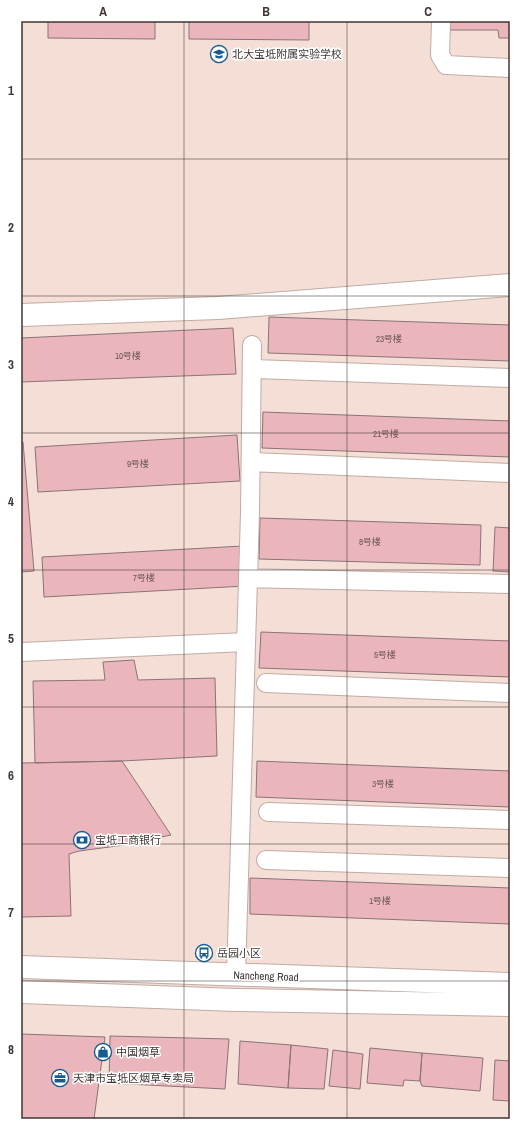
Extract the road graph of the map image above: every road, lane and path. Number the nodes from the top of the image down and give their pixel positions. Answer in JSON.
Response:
{"nodes":[{"id":1,"x":441,"y":21,"type":"edge"},
{"id":2,"x":510,"y":68,"type":"edge"},
{"id":3,"x":510,"y":284,"type":"edge"},
{"id":4,"x":21,"y":315,"type":"edge"},
{"id":5,"x":252,"y":346,"type":"dead end"},
{"id":6,"x":252,"y":369,"type":"junction"},
{"id":7,"x":510,"y":378,"type":"edge"},
{"id":8,"x":251,"y":462,"type":"junction"},
{"id":9,"x":510,"y":473,"type":"edge"},
{"id":10,"x":248,"y":578,"type":"junction"},
{"id":11,"x":510,"y":584,"type":"edge"},
{"id":12,"x":246,"y":642,"type":"junction"},
{"id":13,"x":21,"y":652,"type":"edge"},
{"id":14,"x":266,"y":683,"type":"dead end"},
{"id":15,"x":510,"y":693,"type":"edge"},
{"id":16,"x":268,"y":812,"type":"dead end"},
{"id":17,"x":510,"y":820,"type":"edge"},
{"id":18,"x":266,"y":860,"type":"dead end"},
{"id":19,"x":510,"y":868,"type":"edge"},
{"id":20,"x":21,"y":967,"type":"edge"},
{"id":21,"x":236,"y":975,"type":"junction"},
{"id":22,"x":510,"y":984,"type":"edge"},
{"id":23,"x":21,"y":992,"type":"edge"},
{"id":24,"x":510,"y":1005,"type":"edge"}],
"edges":[{"from":1,"to":2,"type":"street"},
{"from":3,"to":4,"type":"main road"},
{"from":5,"to":6,"type":"street"},
{"from":6,"to":7,"type":"street"},
{"from":6,"to":8,"type":"street"},
{"from":8,"to":9,"type":"street"},
{"from":8,"to":10,"type":"street"},
{"from":10,"to":11,"type":"street"},
{"from":10,"to":12,"type":"street"},
{"from":12,"to":13,"type":"street"},
{"from":12,"to":21,"type":"street"},
{"from":14,"to":15,"type":"street"},
{"from":16,"to":17,"type":"street"},
{"from":18,"to":19,"type":"street"},
{"from":20,"to":21,"type":"main road","name":"Nancheng Road"},
{"from":21,"to":22,"type":"main road","name":"Nancheng Road"},
{"from":23,"to":24,"type":"main road"}]}
